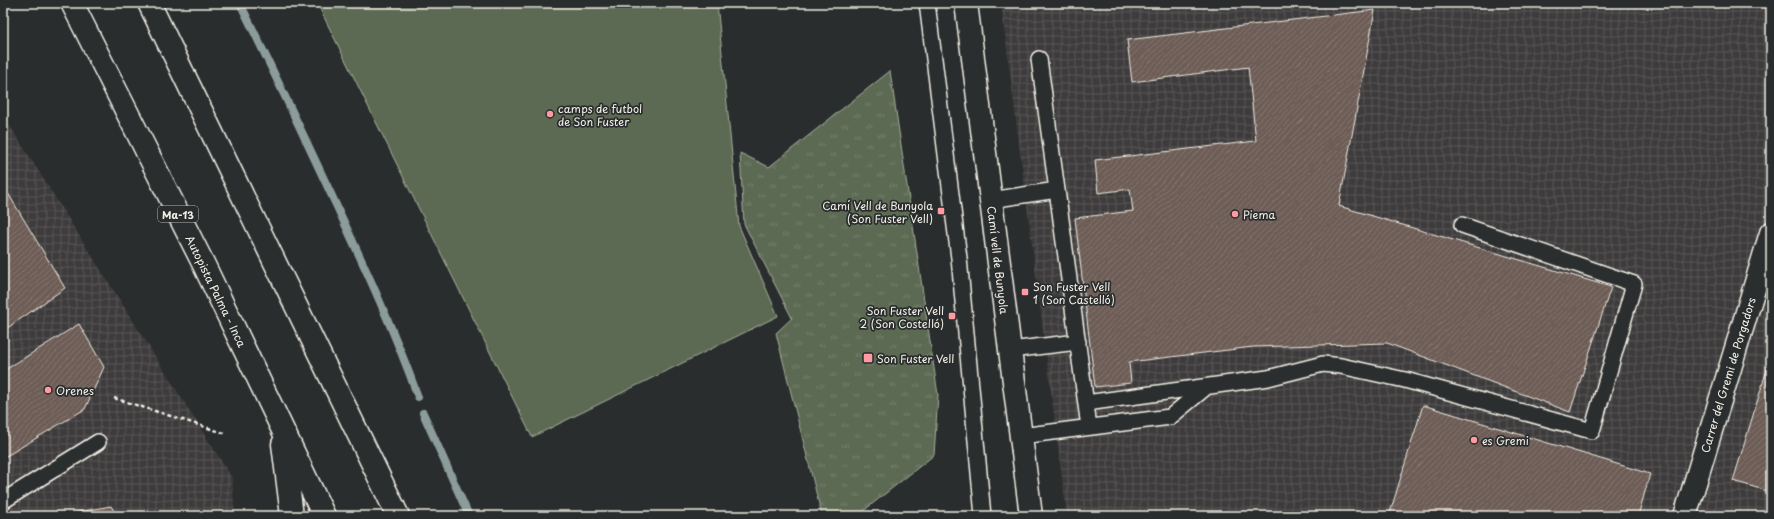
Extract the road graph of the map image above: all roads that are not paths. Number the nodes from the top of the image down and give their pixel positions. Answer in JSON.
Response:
{"nodes":[{"id":1,"x":72,"y":3,"type":"edge"},
{"id":2,"x":149,"y":3,"type":"edge"},
{"id":3,"x":927,"y":3,"type":"edge"},
{"id":4,"x":966,"y":3,"type":"edge"},
{"id":5,"x":1039,"y":59,"type":"dead end"},
{"id":6,"x":1057,"y":190,"type":"junction"},
{"id":7,"x":990,"y":200,"type":"junction"},
{"id":8,"x":1462,"y":225,"type":"dead end"},
{"id":9,"x":1771,"y":233,"type":"edge"},
{"id":10,"x":1078,"y":342,"type":"junction"},
{"id":11,"x":1010,"y":350,"type":"junction"},
{"id":12,"x":1205,"y":388,"type":"junction"},
{"id":13,"x":1086,"y":403,"type":"junction"},
{"id":14,"x":281,"y":427,"type":"junction"},
{"id":15,"x":1089,"y":427,"type":"junction"},
{"id":16,"x":1021,"y":436,"type":"junction"},
{"id":17,"x":98,"y":442,"type":"dead end"},
{"id":18,"x":3,"y":500,"type":"edge"},
{"id":19,"x":292,"y":516,"type":"edge"},
{"id":20,"x":324,"y":516,"type":"edge"},
{"id":21,"x":398,"y":516,"type":"edge"},
{"id":22,"x":983,"y":516,"type":"edge"},
{"id":23,"x":1030,"y":516,"type":"edge"},
{"id":24,"x":1685,"y":516,"type":"edge"}],
"edges":[{"from":1,"to":14,"type":"main road","name":"Autopista Palma - Inca","number":"Ma-13"},
{"from":2,"to":21,"type":"main road"},
{"from":3,"to":22,"type":"lane"},
{"from":4,"to":7,"type":"main road","name":"Camí vell de Bunyola"},
{"from":5,"to":6,"type":"lane"},
{"from":6,"to":7,"type":"lane"},
{"from":6,"to":10,"type":"lane"},
{"from":7,"to":11,"type":"main road","name":"Camí vell de Bunyola"},
{"from":8,"to":12,"type":"lane"},
{"from":9,"to":24,"type":"main road","name":"Carrer del Gremi de Porgadors"},
{"from":10,"to":11,"type":"lane"},
{"from":10,"to":13,"type":"lane"},
{"from":11,"to":16,"type":"main road","name":"Camí vell de Bunyola"},
{"from":12,"to":13,"type":"lane"},
{"from":12,"to":15,"type":"lane"},
{"from":13,"to":15,"type":"lane"},
{"from":14,"to":19,"type":"main road"},
{"from":14,"to":20,"type":"main road","name":"Autopista Palma - Inca","number":"Ma-13"},
{"from":15,"to":16,"type":"lane"},
{"from":16,"to":23,"type":"main road","name":"Camí vell de Bunyola"},
{"from":17,"to":18,"type":"lane"}]}
